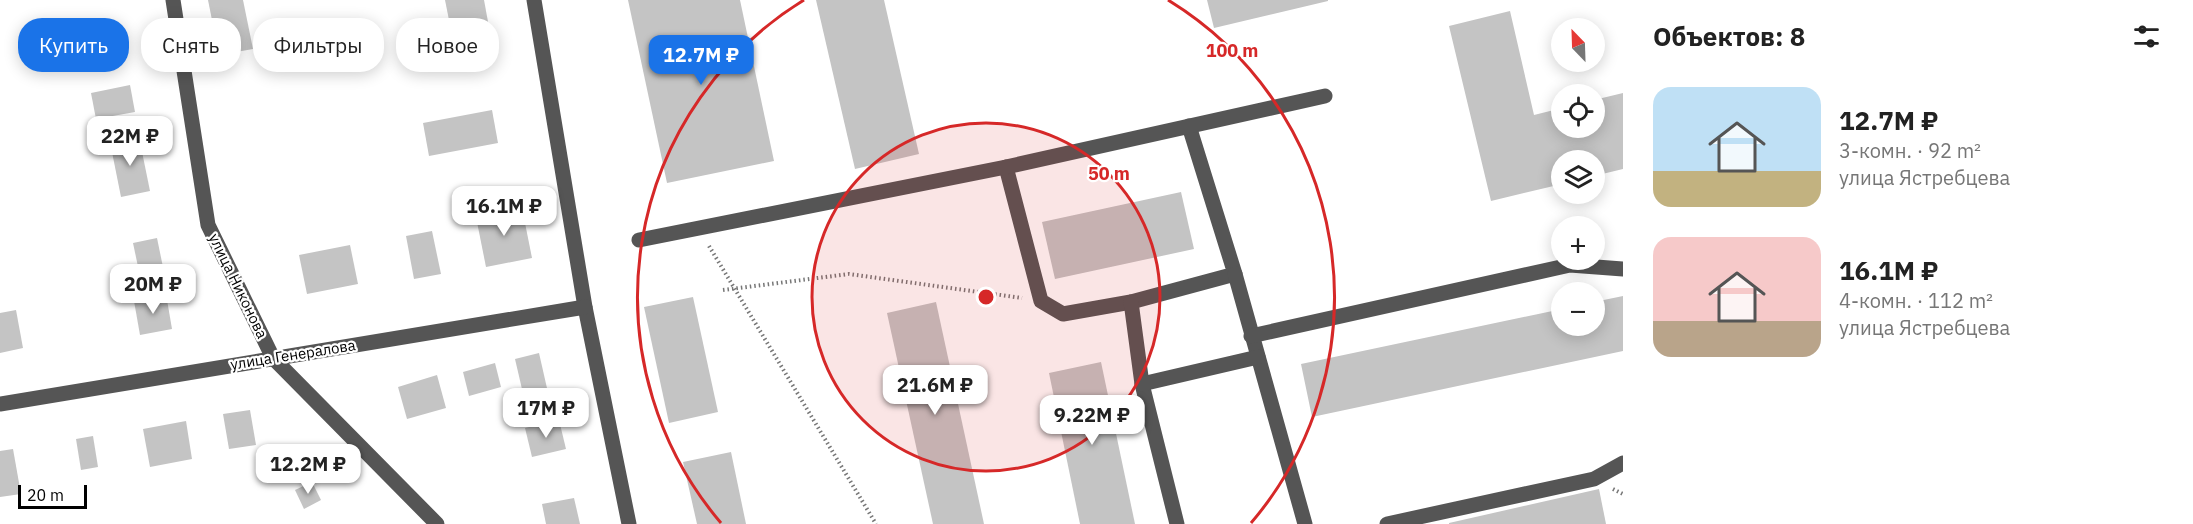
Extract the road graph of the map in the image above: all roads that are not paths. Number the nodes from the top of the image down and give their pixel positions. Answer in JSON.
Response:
{"nodes":[{"id":1,"x":173,"y":0,"type":"edge"},
{"id":2,"x":534,"y":0,"type":"edge"},
{"id":3,"x":1325,"y":96,"type":"dead end"},
{"id":4,"x":1189,"y":126,"type":"junction"},
{"id":5,"x":1006,"y":168,"type":"junction"},
{"id":6,"x":639,"y":240,"type":"dead end"},
{"id":7,"x":1623,"y":269,"type":"edge"},
{"id":8,"x":1235,"y":274,"type":"junction"},
{"id":9,"x":1131,"y":302,"type":"junction"},
{"id":10,"x":585,"y":307,"type":"junction"},
{"id":11,"x":1251,"y":336,"type":"junction"},
{"id":12,"x":1258,"y":357,"type":"junction"},
{"id":13,"x":273,"y":358,"type":"junction"},
{"id":14,"x":1142,"y":384,"type":"junction"},
{"id":15,"x":0,"y":404,"type":"edge"},
{"id":16,"x":1623,"y":463,"type":"edge"},
{"id":17,"x":437,"y":524,"type":"edge"},
{"id":18,"x":629,"y":524,"type":"edge"},
{"id":19,"x":1177,"y":524,"type":"edge"},
{"id":20,"x":1305,"y":524,"type":"edge"},
{"id":21,"x":1387,"y":524,"type":"edge"}],
"edges":[{"from":1,"to":13,"type":"street","name":"улица Никонова"},
{"from":2,"to":10,"type":"street"},
{"from":3,"to":4,"type":"street"},
{"from":4,"to":5,"type":"street"},
{"from":4,"to":8,"type":"street"},
{"from":5,"to":6,"type":"street"},
{"from":5,"to":9,"type":"street"},
{"from":7,"to":11,"type":"street"},
{"from":8,"to":9,"type":"street"},
{"from":8,"to":11,"type":"street"},
{"from":9,"to":14,"type":"street"},
{"from":10,"to":13,"type":"street","name":"улица Генералова"},
{"from":10,"to":18,"type":"street"},
{"from":11,"to":12,"type":"street"},
{"from":12,"to":14,"type":"street"},
{"from":12,"to":20,"type":"street"},
{"from":13,"to":15,"type":"street","name":"улица Генералова"},
{"from":13,"to":17,"type":"street","name":"улица Никонова"},
{"from":14,"to":19,"type":"street"},
{"from":16,"to":21,"type":"street"}]}
